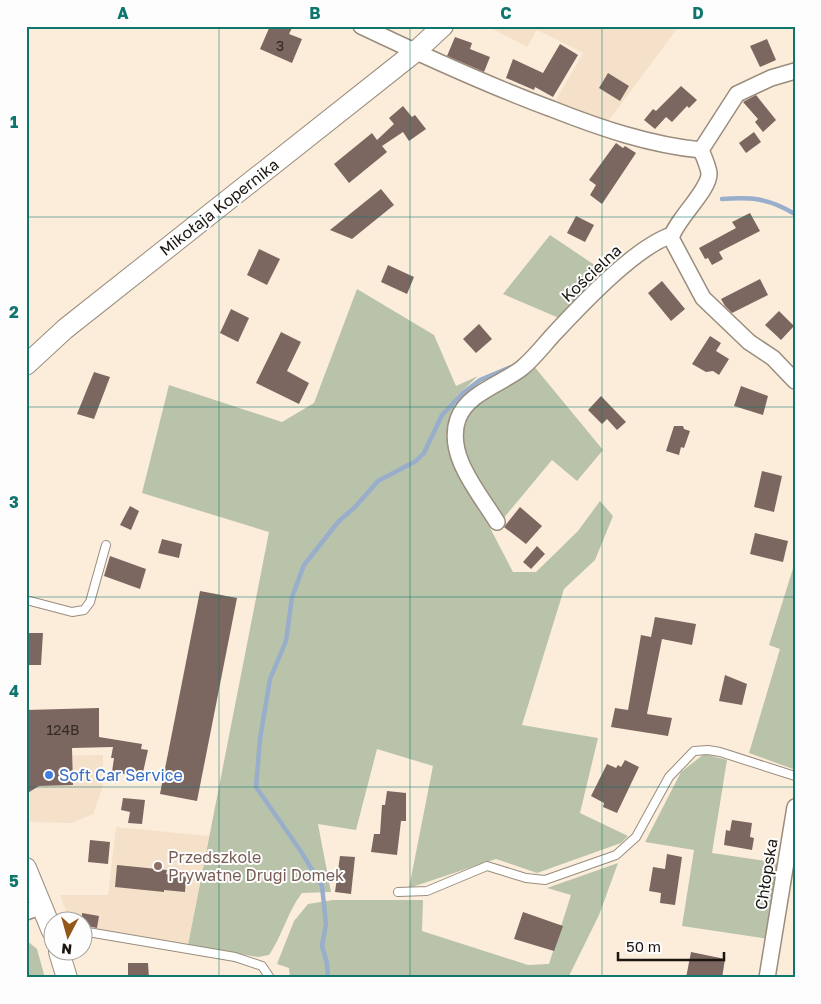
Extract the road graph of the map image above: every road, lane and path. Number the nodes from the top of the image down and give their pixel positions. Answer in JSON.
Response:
{"nodes":[{"id":1,"x":361,"y":26,"type":"edge"},
{"id":2,"x":444,"y":26,"type":"edge"},
{"id":3,"x":415,"y":52,"type":"junction"},
{"id":4,"x":795,"y":71,"type":"edge"},
{"id":5,"x":701,"y":150,"type":"junction"},
{"id":6,"x":672,"y":235,"type":"junction"},
{"id":7,"x":26,"y":365,"type":"edge"},
{"id":8,"x":795,"y":381,"type":"edge"},
{"id":9,"x":498,"y":522,"type":"dead end"},
{"id":10,"x":106,"y":545,"type":"dead end"},
{"id":11,"x":26,"y":600,"type":"edge"},
{"id":12,"x":795,"y":776,"type":"edge"},
{"id":13,"x":795,"y":806,"type":"edge"},
{"id":14,"x":26,"y":868,"type":"edge"},
{"id":15,"x":398,"y":892,"type":"dead end"},
{"id":16,"x":35,"y":909,"type":"edge"},
{"id":17,"x":92,"y":933,"type":"edge"},
{"id":18,"x":62,"y":962,"type":"edge"},
{"id":19,"x":67,"y":978,"type":"edge"},
{"id":20,"x":270,"y":978,"type":"edge"},
{"id":21,"x":767,"y":978,"type":"edge"}],
"edges":[{"from":1,"to":3,"type":"street"},
{"from":2,"to":3,"type":"street","name":"Mikołaja Kopernika"},
{"from":3,"to":5,"type":"street"},
{"from":3,"to":7,"type":"street","name":"Mikołaja Kopernika"},
{"from":4,"to":5,"type":"street"},
{"from":5,"to":6,"type":"street"},
{"from":6,"to":8,"type":"street"},
{"from":6,"to":9,"type":"street","name":"Kościelna"},
{"from":10,"to":11,"type":"lane"},
{"from":12,"to":15,"type":"lane"},
{"from":13,"to":21,"type":"street","name":"Chłopska"},
{"from":14,"to":16,"type":"street"},
{"from":17,"to":20,"type":"lane"},
{"from":18,"to":19,"type":"street"}]}
